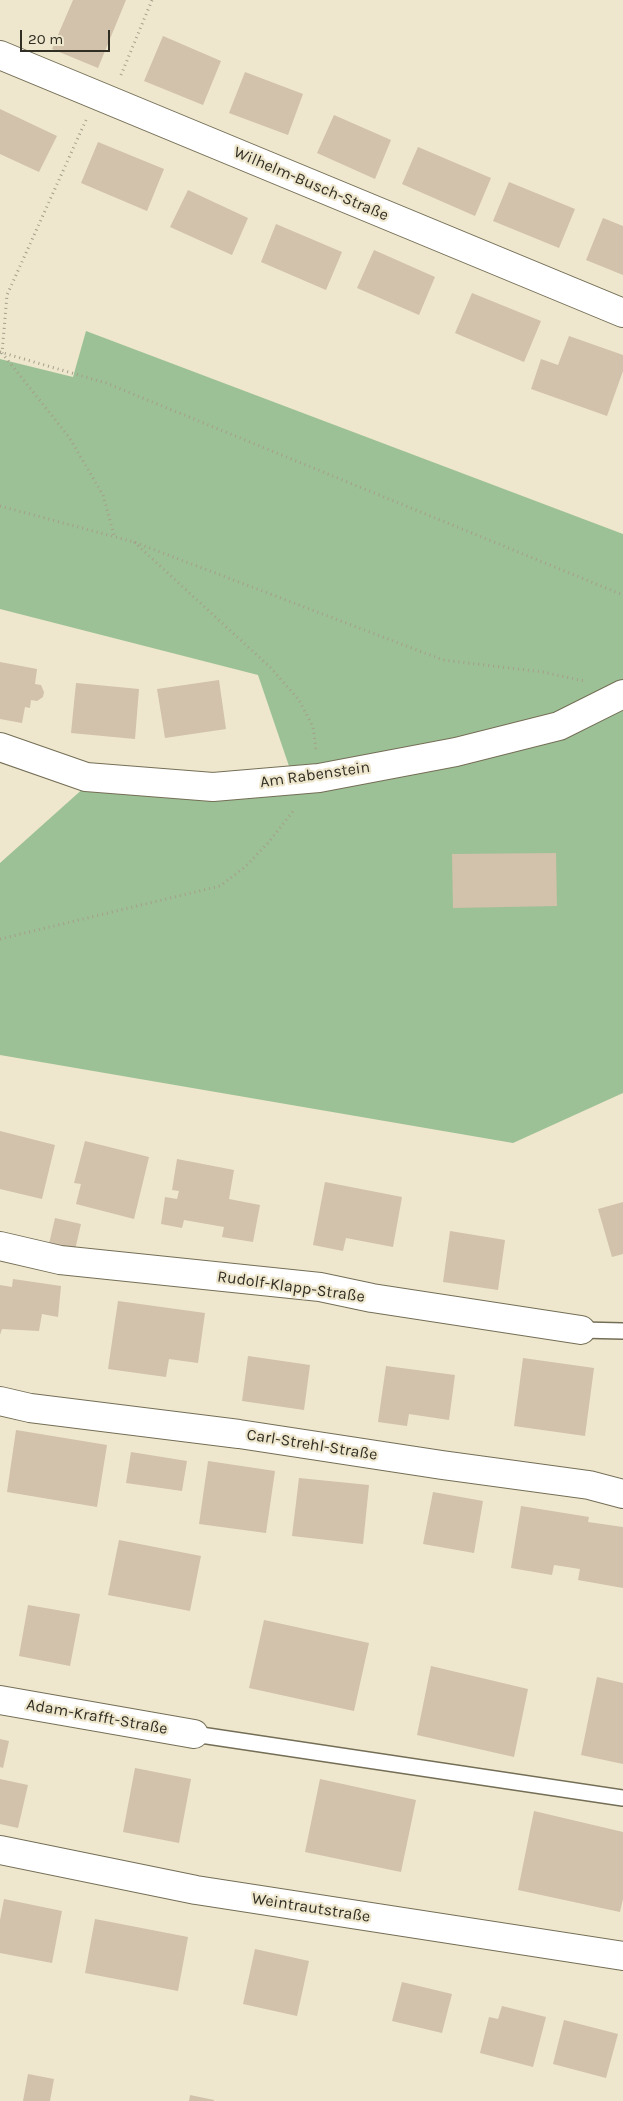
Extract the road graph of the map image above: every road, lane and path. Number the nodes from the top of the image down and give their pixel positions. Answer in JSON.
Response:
{"nodes":[{"id":1,"x":152,"y":0,"type":"edge"},
{"id":2,"x":0,"y":55,"type":"edge"},
{"id":3,"x":120,"y":76,"type":"dead end"},
{"id":4,"x":97,"y":95,"type":"junction"},
{"id":5,"x":623,"y":313,"type":"edge"},
{"id":6,"x":1,"y":353,"type":"edge"},
{"id":7,"x":0,"y":506,"type":"edge"},
{"id":8,"x":114,"y":536,"type":"junction"},
{"id":9,"x":134,"y":542,"type":"junction"},
{"id":10,"x":623,"y":595,"type":"edge"},
{"id":11,"x":587,"y":682,"type":"dead end"},
{"id":12,"x":623,"y":694,"type":"edge"},
{"id":13,"x":313,"y":727,"type":"dead end"},
{"id":14,"x":0,"y":747,"type":"edge"},
{"id":15,"x":291,"y":813,"type":"dead end"},
{"id":16,"x":0,"y":940,"type":"edge"},
{"id":17,"x":0,"y":1246,"type":"edge"},
{"id":18,"x":581,"y":1330,"type":"joint"},
{"id":19,"x":623,"y":1331,"type":"edge"},
{"id":20,"x":0,"y":1401,"type":"edge"},
{"id":21,"x":623,"y":1494,"type":"edge"},
{"id":22,"x":0,"y":1700,"type":"edge"},
{"id":23,"x":194,"y":1734,"type":"joint"},
{"id":24,"x":623,"y":1798,"type":"edge"},
{"id":25,"x":0,"y":1850,"type":"edge"},
{"id":26,"x":623,"y":1956,"type":"edge"}],
"edges":[{"from":1,"to":3,"type":"path"},
{"from":2,"to":4,"type":"street","name":"Wilhelm-Busch-Straße"},
{"from":4,"to":5,"type":"street","name":"Wilhelm-Busch-Straße"},
{"from":4,"to":6,"type":"path"},
{"from":6,"to":8,"type":"path"},
{"from":6,"to":10,"type":"path"},
{"from":7,"to":8,"type":"path"},
{"from":8,"to":9,"type":"path"},
{"from":9,"to":11,"type":"path"},
{"from":9,"to":13,"type":"path"},
{"from":12,"to":14,"type":"street","name":"Am Rabenstein"},
{"from":15,"to":16,"type":"path"},
{"from":17,"to":18,"type":"street","name":"Rudolf-Klapp-Straße"},
{"from":18,"to":19,"type":"lane"},
{"from":20,"to":21,"type":"street","name":"Carl-Strehl-Straße"},
{"from":22,"to":23,"type":"street","name":"Adam-Krafft-Straße"},
{"from":23,"to":24,"type":"lane"},
{"from":25,"to":26,"type":"street","name":"Weintrautstraße"}]}
